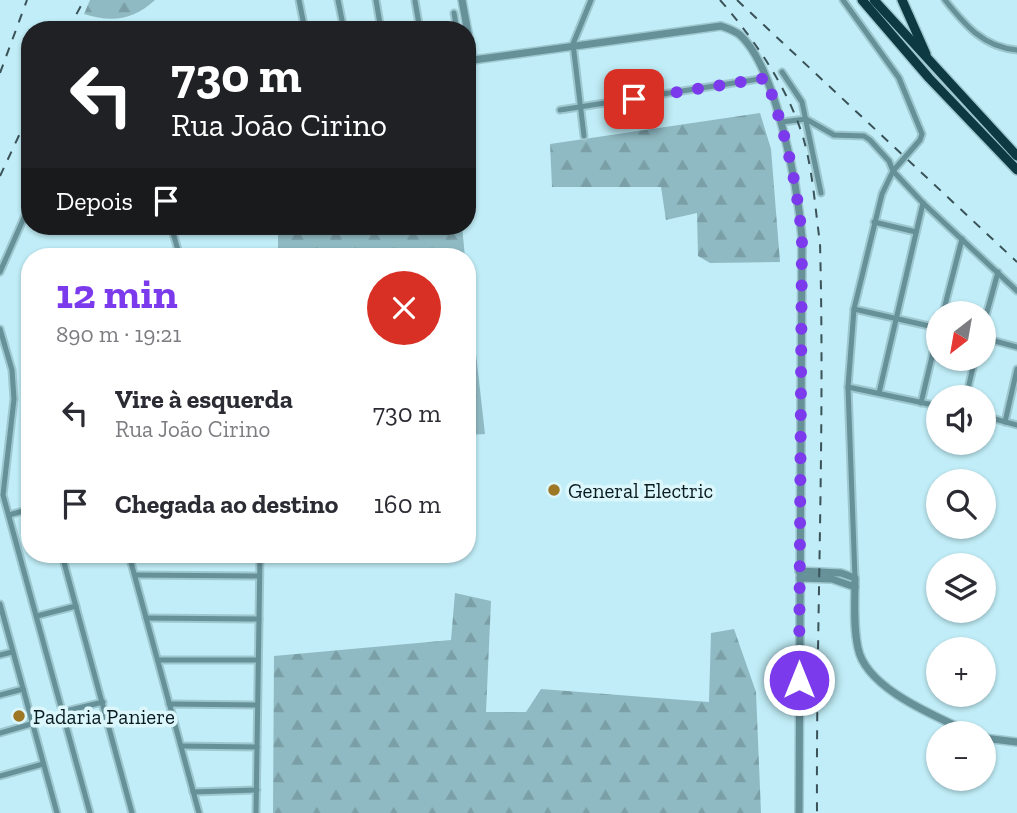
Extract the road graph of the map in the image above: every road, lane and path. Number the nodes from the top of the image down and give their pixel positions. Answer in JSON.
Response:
{"nodes":[{"id":1,"x":299,"y":0,"type":"edge"},
{"id":2,"x":338,"y":0,"type":"edge"},
{"id":3,"x":376,"y":0,"type":"edge"},
{"id":4,"x":462,"y":0,"type":"edge"},
{"id":5,"x":591,"y":0,"type":"edge"},
{"id":6,"x":843,"y":0,"type":"edge"},
{"id":7,"x":862,"y":0,"type":"edge"},
{"id":8,"x":874,"y":0,"type":"edge"},
{"id":9,"x":902,"y":0,"type":"edge"},
{"id":10,"x":945,"y":0,"type":"edge"},
{"id":11,"x":415,"y":1,"type":"edge"},
{"id":12,"x":454,"y":13,"type":"dead end"},
{"id":13,"x":303,"y":21,"type":"edge"},
{"id":14,"x":342,"y":21,"type":"edge"},
{"id":15,"x":380,"y":21,"type":"edge"},
{"id":16,"x":418,"y":21,"type":"edge"},
{"id":17,"x":455,"y":21,"type":"edge"},
{"id":18,"x":465,"y":21,"type":"edge"},
{"id":19,"x":573,"y":44,"type":"junction"},
{"id":20,"x":1017,"y":50,"type":"edge"},
{"id":21,"x":476,"y":59,"type":"edge"},
{"id":22,"x":936,"y":71,"type":"junction"},
{"id":23,"x":782,"y":72,"type":"dead end"},
{"id":24,"x":766,"y":78,"type":"junction"},
{"id":25,"x":581,"y":107,"type":"junction"},
{"id":26,"x":560,"y":110,"type":"dead end"},
{"id":27,"x":806,"y":119,"type":"junction"},
{"id":28,"x":782,"y":122,"type":"junction"},
{"id":29,"x":584,"y":136,"type":"dead end"},
{"id":30,"x":1017,"y":156,"type":"edge"},
{"id":31,"x":1017,"y":170,"type":"edge"},
{"id":32,"x":893,"y":171,"type":"junction"},
{"id":33,"x":821,"y":193,"type":"dead end"},
{"id":34,"x":923,"y":203,"type":"junction"},
{"id":35,"x":874,"y":222,"type":"junction"},
{"id":36,"x":21,"y":224,"type":"edge"},
{"id":37,"x":916,"y":232,"type":"junction"},
{"id":38,"x":962,"y":239,"type":"junction"},
{"id":39,"x":0,"y":272,"type":"edge"},
{"id":40,"x":998,"y":272,"type":"junction"},
{"id":41,"x":1017,"y":291,"type":"edge"},
{"id":42,"x":946,"y":301,"type":"edge"},
{"id":43,"x":990,"y":301,"type":"edge"},
{"id":44,"x":854,"y":309,"type":"junction"},
{"id":45,"x":897,"y":320,"type":"junction"},
{"id":46,"x":926,"y":327,"type":"edge"},
{"id":47,"x":0,"y":329,"type":"edge"},
{"id":48,"x":996,"y":341,"type":"edge"},
{"id":49,"x":1017,"y":347,"type":"edge"},
{"id":50,"x":1017,"y":369,"type":"edge"},
{"id":51,"x":928,"y":371,"type":"edge"},
{"id":52,"x":848,"y":387,"type":"junction"},
{"id":53,"x":879,"y":393,"type":"junction"},
{"id":54,"x":920,"y":402,"type":"junction"},
{"id":55,"x":926,"y":403,"type":"edge"},
{"id":56,"x":996,"y":419,"type":"edge"},
{"id":57,"x":1005,"y":422,"type":"junction"},
{"id":58,"x":1017,"y":425,"type":"edge"},
{"id":59,"x":2,"y":466,"type":"edge"},
{"id":60,"x":21,"y":511,"type":"edge"},
{"id":61,"x":9,"y":514,"type":"junction"},
{"id":62,"x":21,"y":558,"type":"edge"},
{"id":63,"x":22,"y":563,"type":"edge"},
{"id":64,"x":64,"y":563,"type":"edge"},
{"id":65,"x":131,"y":563,"type":"edge"},
{"id":66,"x":260,"y":563,"type":"edge"},
{"id":67,"x":799,"y":574,"type":"junction"},
{"id":68,"x":135,"y":575,"type":"junction"},
{"id":69,"x":259,"y":576,"type":"junction"},
{"id":70,"x":851,"y":581,"type":"junction"},
{"id":71,"x":0,"y":604,"type":"edge"},
{"id":72,"x":76,"y":606,"type":"junction"},
{"id":73,"x":1,"y":613,"type":"edge"},
{"id":74,"x":37,"y":616,"type":"junction"},
{"id":75,"x":146,"y":618,"type":"junction"},
{"id":76,"x":258,"y":619,"type":"junction"},
{"id":77,"x":12,"y":652,"type":"junction"},
{"id":78,"x":0,"y":655,"type":"edge"},
{"id":79,"x":158,"y":660,"type":"junction"},
{"id":80,"x":258,"y":660,"type":"junction"},
{"id":81,"x":23,"y":689,"type":"junction"},
{"id":82,"x":0,"y":695,"type":"edge"},
{"id":83,"x":103,"y":702,"type":"junction"},
{"id":84,"x":169,"y":704,"type":"junction"},
{"id":85,"x":257,"y":705,"type":"junction"},
{"id":86,"x":62,"y":712,"type":"junction"},
{"id":87,"x":950,"y":721,"type":"edge"},
{"id":88,"x":32,"y":724,"type":"junction"},
{"id":89,"x":0,"y":733,"type":"edge"},
{"id":90,"x":996,"y":739,"type":"edge"},
{"id":91,"x":1017,"y":742,"type":"edge"},
{"id":92,"x":182,"y":746,"type":"junction"},
{"id":93,"x":257,"y":747,"type":"junction"},
{"id":94,"x":43,"y":764,"type":"junction"},
{"id":95,"x":0,"y":776,"type":"edge"},
{"id":96,"x":257,"y":790,"type":"junction"},
{"id":97,"x":194,"y":792,"type":"junction"},
{"id":98,"x":57,"y":813,"type":"edge"},
{"id":99,"x":90,"y":813,"type":"edge"},
{"id":100,"x":132,"y":813,"type":"edge"},
{"id":101,"x":199,"y":813,"type":"edge"},
{"id":102,"x":256,"y":813,"type":"edge"},
{"id":103,"x":799,"y":813,"type":"edge"}],
"edges":[{"from":1,"to":13,"type":"street"},
{"from":2,"to":14,"type":"street"},
{"from":3,"to":15,"type":"street"},
{"from":4,"to":18,"type":"street"},
{"from":5,"to":19,"type":"street"},
{"from":6,"to":32,"type":"street"},
{"from":7,"to":31,"type":"highway"},
{"from":8,"to":22,"type":"highway"},
{"from":9,"to":22,"type":"highway"},
{"from":10,"to":20,"type":"street"},
{"from":11,"to":16,"type":"street"},
{"from":12,"to":17,"type":"street"},
{"from":19,"to":21,"type":"street"},
{"from":19,"to":24,"type":"street"},
{"from":19,"to":25,"type":"street"},
{"from":22,"to":30,"type":"highway"},
{"from":23,"to":27,"type":"street"},
{"from":24,"to":25,"type":"street"},
{"from":24,"to":28,"type":"street"},
{"from":25,"to":26,"type":"street"},
{"from":25,"to":29,"type":"street"},
{"from":27,"to":28,"type":"street"},
{"from":27,"to":32,"type":"street"},
{"from":27,"to":33,"type":"street"},
{"from":28,"to":67,"type":"street"},
{"from":32,"to":34,"type":"street"},
{"from":32,"to":35,"type":"street"},
{"from":34,"to":37,"type":"street"},
{"from":34,"to":38,"type":"street"},
{"from":35,"to":37,"type":"street"},
{"from":35,"to":44,"type":"street"},
{"from":36,"to":39,"type":"street"},
{"from":37,"to":45,"type":"street"},
{"from":38,"to":40,"type":"street"},
{"from":38,"to":42,"type":"street"},
{"from":40,"to":41,"type":"street"},
{"from":40,"to":43,"type":"street"},
{"from":44,"to":45,"type":"street"},
{"from":44,"to":52,"type":"street"},
{"from":45,"to":46,"type":"street"},
{"from":45,"to":53,"type":"street"},
{"from":47,"to":59,"type":"street"},
{"from":48,"to":49,"type":"street"},
{"from":50,"to":57,"type":"street"},
{"from":51,"to":54,"type":"street"},
{"from":52,"to":53,"type":"street"},
{"from":52,"to":70,"type":"street"},
{"from":53,"to":54,"type":"street"},
{"from":54,"to":55,"type":"street"},
{"from":56,"to":57,"type":"street"},
{"from":57,"to":58,"type":"street"},
{"from":59,"to":61,"type":"street"},
{"from":60,"to":61,"type":"street"},
{"from":61,"to":62,"type":"street"},
{"from":63,"to":74,"type":"street"},
{"from":64,"to":72,"type":"street"},
{"from":65,"to":68,"type":"street"},
{"from":66,"to":69,"type":"street"},
{"from":67,"to":70,"type":"street"},
{"from":67,"to":103,"type":"street"},
{"from":68,"to":69,"type":"street"},
{"from":68,"to":75,"type":"street"},
{"from":69,"to":76,"type":"street"},
{"from":70,"to":87,"type":"street"},
{"from":71,"to":73,"type":"street"},
{"from":72,"to":74,"type":"street"},
{"from":72,"to":83,"type":"street"},
{"from":73,"to":77,"type":"street"},
{"from":74,"to":86,"type":"street"},
{"from":75,"to":76,"type":"street"},
{"from":75,"to":79,"type":"street"},
{"from":76,"to":80,"type":"street"},
{"from":77,"to":78,"type":"street"},
{"from":77,"to":81,"type":"street"},
{"from":79,"to":80,"type":"street"},
{"from":79,"to":84,"type":"street"},
{"from":80,"to":85,"type":"street"},
{"from":81,"to":82,"type":"street"},
{"from":81,"to":88,"type":"street"},
{"from":83,"to":86,"type":"street"},
{"from":83,"to":100,"type":"street"},
{"from":84,"to":85,"type":"street"},
{"from":84,"to":92,"type":"street"},
{"from":85,"to":93,"type":"street"},
{"from":86,"to":99,"type":"street"},
{"from":88,"to":89,"type":"street"},
{"from":88,"to":94,"type":"street"},
{"from":90,"to":91,"type":"street"},
{"from":92,"to":93,"type":"street"},
{"from":92,"to":97,"type":"street"},
{"from":93,"to":96,"type":"street"},
{"from":94,"to":95,"type":"street"},
{"from":94,"to":98,"type":"street"},
{"from":96,"to":97,"type":"street"},
{"from":96,"to":102,"type":"street"},
{"from":97,"to":101,"type":"street"}]}
